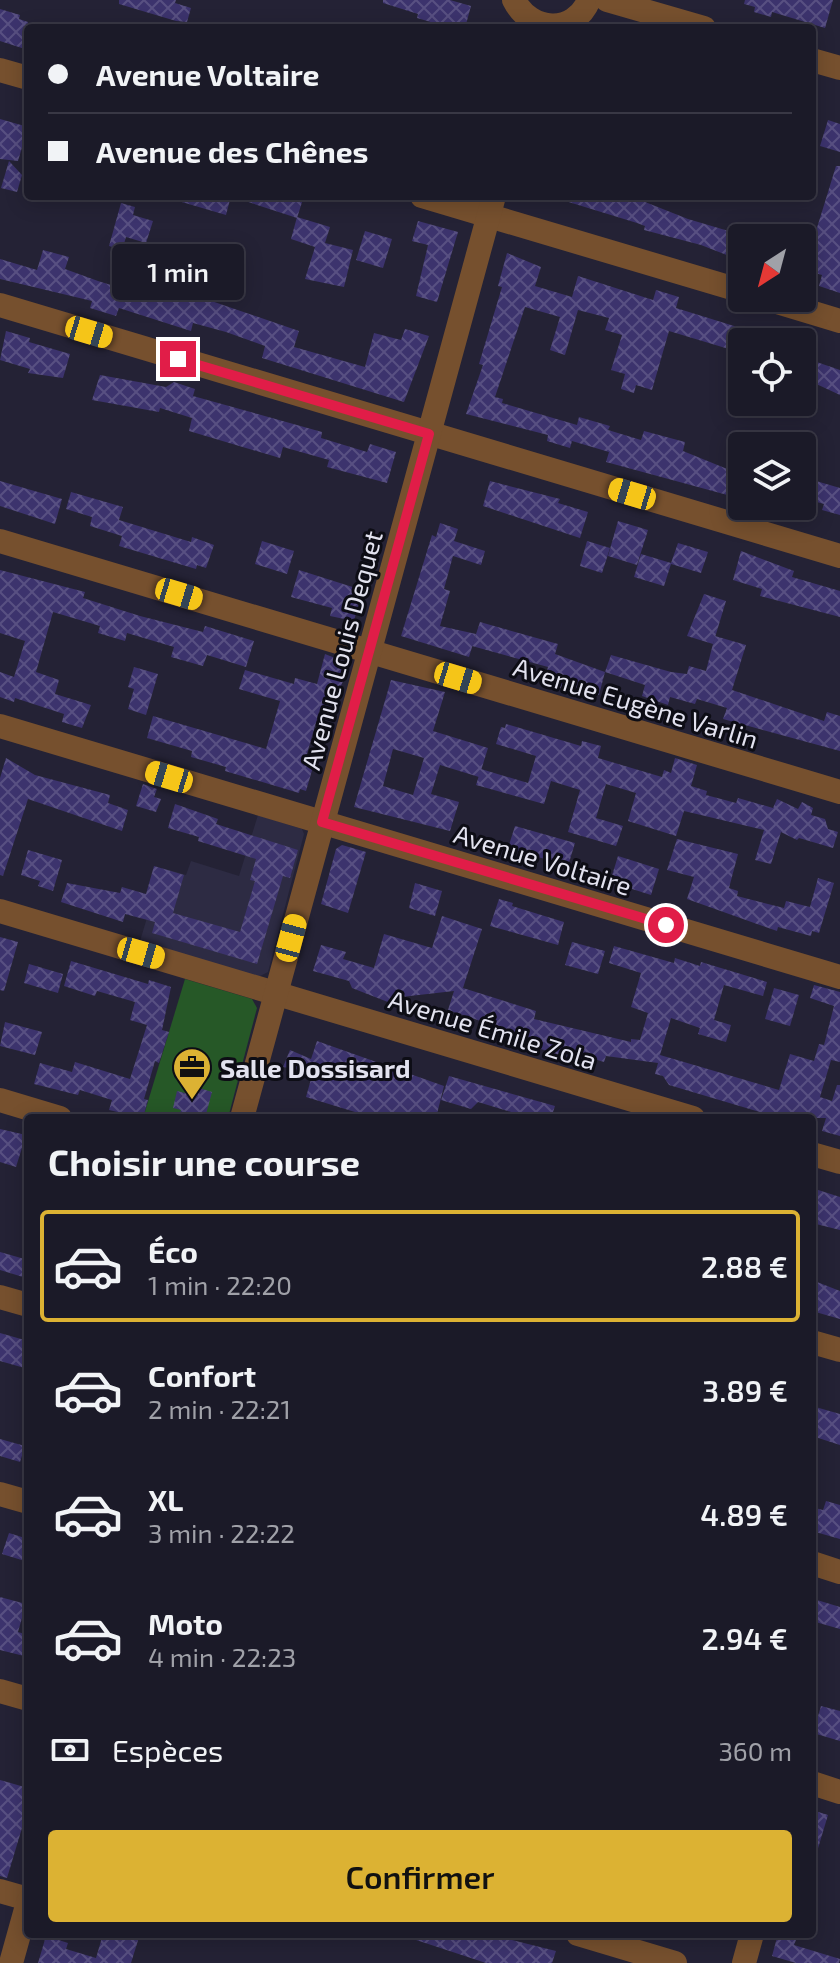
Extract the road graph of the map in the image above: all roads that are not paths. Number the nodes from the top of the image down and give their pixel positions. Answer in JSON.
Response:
{"nodes":[{"id":1,"x":514,"y":0,"type":"edge"},
{"id":2,"x":589,"y":0,"type":"edge"},
{"id":3,"x":607,"y":0,"type":"edge"},
{"id":4,"x":537,"y":24,"type":"edge"},
{"id":5,"x":564,"y":24,"type":"edge"},
{"id":6,"x":690,"y":24,"type":"edge"},
{"id":7,"x":816,"y":61,"type":"edge"},
{"id":8,"x":840,"y":68,"type":"edge"},
{"id":9,"x":0,"y":70,"type":"edge"},
{"id":10,"x":24,"y":77,"type":"edge"},
{"id":11,"x":450,"y":200,"type":"edge"},
{"id":12,"x":492,"y":206,"type":"edge"},
{"id":13,"x":728,"y":286,"type":"edge"},
{"id":14,"x":0,"y":305,"type":"edge"},
{"id":15,"x":810,"y":312,"type":"edge"},
{"id":16,"x":840,"y":321,"type":"edge"},
{"id":17,"x":429,"y":434,"type":"junction"},
{"id":18,"x":0,"y":541,"type":"edge"},
{"id":19,"x":840,"y":556,"type":"edge"},
{"id":20,"x":370,"y":652,"type":"junction"},
{"id":21,"x":0,"y":726,"type":"edge"},
{"id":22,"x":840,"y":792,"type":"edge"},
{"id":23,"x":322,"y":822,"type":"junction"},
{"id":24,"x":0,"y":911,"type":"edge"},
{"id":25,"x":840,"y":977,"type":"edge"},
{"id":26,"x":276,"y":993,"type":"junction"},
{"id":27,"x":0,"y":1100,"type":"edge"},
{"id":28,"x":47,"y":1114,"type":"edge"},
{"id":29,"x":243,"y":1114,"type":"edge"},
{"id":30,"x":680,"y":1114,"type":"edge"},
{"id":31,"x":816,"y":1155,"type":"edge"},
{"id":32,"x":840,"y":1162,"type":"edge"},
{"id":33,"x":0,"y":1297,"type":"edge"},
{"id":34,"x":24,"y":1304,"type":"edge"},
{"id":35,"x":816,"y":1343,"type":"edge"},
{"id":36,"x":840,"y":1350,"type":"edge"},
{"id":37,"x":0,"y":1494,"type":"edge"},
{"id":38,"x":24,"y":1501,"type":"edge"},
{"id":39,"x":816,"y":1564,"type":"edge"},
{"id":40,"x":840,"y":1572,"type":"edge"},
{"id":41,"x":0,"y":1691,"type":"edge"},
{"id":42,"x":24,"y":1698,"type":"edge"},
{"id":43,"x":816,"y":1784,"type":"edge"},
{"id":44,"x":840,"y":1792,"type":"edge"},
{"id":45,"x":0,"y":1891,"type":"edge"},
{"id":46,"x":24,"y":1900,"type":"edge"},
{"id":47,"x":24,"y":1916,"type":"edge"},
{"id":48,"x":591,"y":1938,"type":"edge"},
{"id":49,"x":751,"y":1938,"type":"edge"},
{"id":50,"x":11,"y":1963,"type":"edge"},
{"id":51,"x":675,"y":1963,"type":"edge"},
{"id":52,"x":744,"y":1963,"type":"edge"}],
"edges":[{"from":1,"to":4,"type":"street"},
{"from":2,"to":5,"type":"street"},
{"from":3,"to":6,"type":"street"},
{"from":7,"to":8,"type":"street"},
{"from":9,"to":10,"type":"street"},
{"from":11,"to":12,"type":"street"},
{"from":12,"to":13,"type":"street"},
{"from":12,"to":17,"type":"street","name":"Avenue Louis Dequet"},
{"from":14,"to":17,"type":"street"},
{"from":15,"to":16,"type":"street"},
{"from":17,"to":19,"type":"street"},
{"from":17,"to":20,"type":"street","name":"Avenue Louis Dequet"},
{"from":18,"to":20,"type":"street","name":"Avenue Eugène Varlin"},
{"from":20,"to":22,"type":"street","name":"Avenue Eugène Varlin"},
{"from":20,"to":23,"type":"street","name":"Avenue Louis Dequet"},
{"from":21,"to":23,"type":"street","name":"Avenue Voltaire"},
{"from":23,"to":25,"type":"street","name":"Avenue Voltaire"},
{"from":23,"to":26,"type":"street","name":"Avenue Louis Dequet"},
{"from":24,"to":26,"type":"street","name":"Avenue Émile Zola"},
{"from":26,"to":29,"type":"street","name":"Avenue Louis Dequet"},
{"from":26,"to":30,"type":"street","name":"Avenue Émile Zola"},
{"from":27,"to":28,"type":"street"},
{"from":31,"to":32,"type":"street"},
{"from":33,"to":34,"type":"street"},
{"from":35,"to":36,"type":"street"},
{"from":37,"to":38,"type":"street"},
{"from":39,"to":40,"type":"street"},
{"from":41,"to":42,"type":"street"},
{"from":43,"to":44,"type":"street"},
{"from":45,"to":46,"type":"street"},
{"from":47,"to":50,"type":"street"},
{"from":48,"to":51,"type":"street"},
{"from":49,"to":52,"type":"street"}]}
